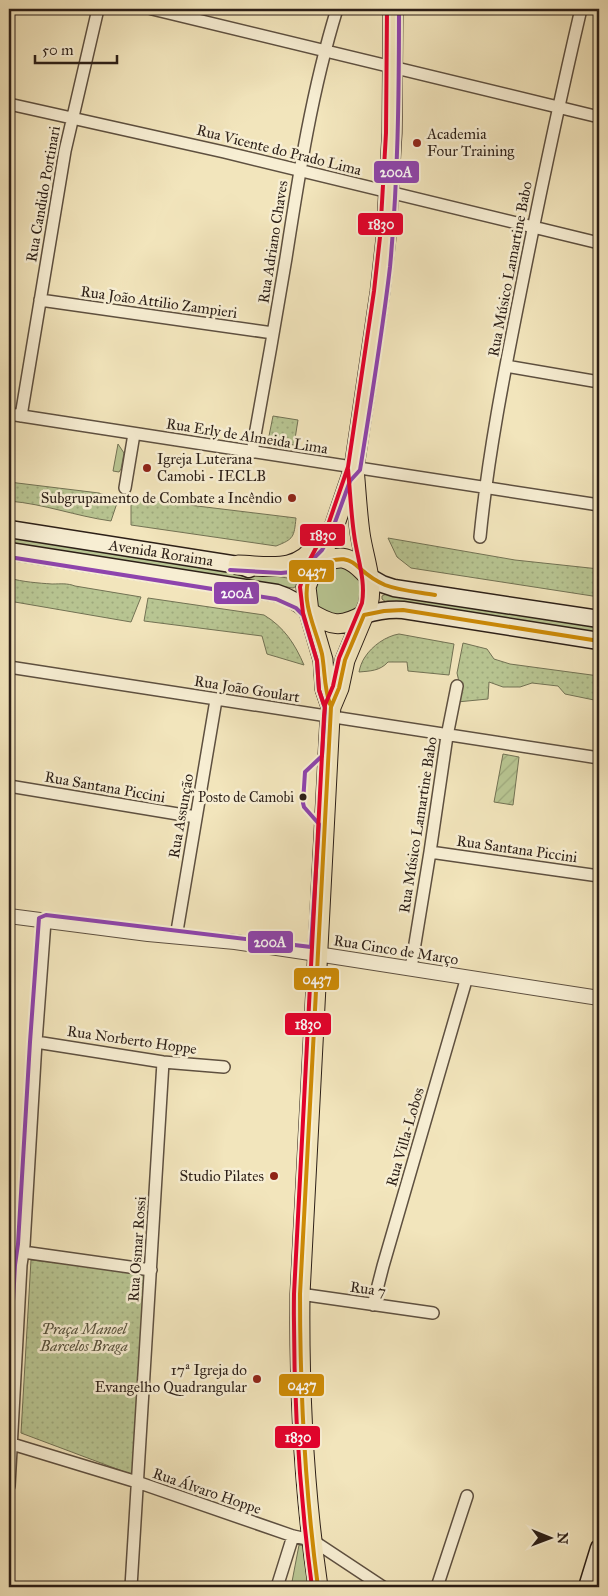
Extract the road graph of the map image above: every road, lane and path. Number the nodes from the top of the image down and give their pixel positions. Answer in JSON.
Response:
{"nodes":[{"id":1,"x":98,"y":9,"type":"edge"},
{"id":2,"x":152,"y":9,"type":"edge"},
{"id":3,"x":337,"y":9,"type":"edge"},
{"id":4,"x":392,"y":9,"type":"edge"},
{"id":5,"x":581,"y":9,"type":"edge"},
{"id":6,"x":324,"y":50,"type":"junction"},
{"id":7,"x":393,"y":67,"type":"junction"},
{"id":8,"x":9,"y":104,"type":"edge"},
{"id":9,"x":558,"y":108,"type":"junction"},
{"id":10,"x":73,"y":117,"type":"junction"},
{"id":11,"x":599,"y":118,"type":"edge"},
{"id":12,"x":299,"y":171,"type":"junction"},
{"id":13,"x":390,"y":192,"type":"junction"},
{"id":14,"x":534,"y":227,"type":"junction"},
{"id":15,"x":599,"y":242,"type":"edge"},
{"id":16,"x":40,"y":300,"type":"junction"},
{"id":17,"x":273,"y":333,"type":"junction"},
{"id":18,"x":506,"y":366,"type":"junction"},
{"id":19,"x":599,"y":382,"type":"edge"},
{"id":20,"x":9,"y":414,"type":"edge"},
{"id":21,"x":21,"y":416,"type":"junction"},
{"id":22,"x":134,"y":434,"type":"junction"},
{"id":23,"x":252,"y":452,"type":"junction"},
{"id":24,"x":354,"y":468,"type":"junction"},
{"id":25,"x":125,"y":488,"type":"dead end"},
{"id":26,"x":485,"y":488,"type":"junction"},
{"id":27,"x":599,"y":505,"type":"edge"},
{"id":28,"x":9,"y":529,"type":"edge"},
{"id":29,"x":480,"y":537,"type":"dead end"},
{"id":30,"x":9,"y":551,"type":"edge"},
{"id":31,"x":238,"y":565,"type":"junction"},
{"id":32,"x":312,"y":568,"type":"junction"},
{"id":33,"x":368,"y":576,"type":"junction"},
{"id":34,"x":309,"y":612,"type":"junction"},
{"id":35,"x":364,"y":615,"type":"junction"},
{"id":36,"x":599,"y":620,"type":"edge"},
{"id":37,"x":599,"y":641,"type":"edge"},
{"id":38,"x":9,"y":667,"type":"edge"},
{"id":39,"x":457,"y":686,"type":"dead end"},
{"id":40,"x":216,"y":700,"type":"junction"},
{"id":41,"x":331,"y":712,"type":"junction"},
{"id":42,"x":447,"y":736,"type":"junction"},
{"id":43,"x":599,"y":758,"type":"edge"},
{"id":44,"x":9,"y":786,"type":"edge"},
{"id":45,"x":196,"y":818,"type":"junction"},
{"id":46,"x":430,"y":852,"type":"junction"},
{"id":47,"x":599,"y":876,"type":"edge"},
{"id":48,"x":9,"y":916,"type":"edge"},
{"id":49,"x":45,"y":920,"type":"junction"},
{"id":50,"x":176,"y":937,"type":"junction"},
{"id":51,"x":317,"y":954,"type":"junction"},
{"id":52,"x":410,"y":968,"type":"junction"},
{"id":53,"x":467,"y":977,"type":"junction"},
{"id":54,"x":599,"y":998,"type":"edge"},
{"id":55,"x":36,"y":1042,"type":"junction"},
{"id":56,"x":163,"y":1062,"type":"junction"},
{"id":57,"x":224,"y":1067,"type":"dead end"},
{"id":58,"x":23,"y":1252,"type":"junction"},
{"id":59,"x":151,"y":1270,"type":"junction"},
{"id":60,"x":300,"y":1294,"type":"junction"},
{"id":61,"x":373,"y":1305,"type":"junction"},
{"id":62,"x":433,"y":1313,"type":"dead end"},
{"id":63,"x":12,"y":1444,"type":"junction"},
{"id":64,"x":137,"y":1482,"type":"junction"},
{"id":65,"x":9,"y":1486,"type":"edge"},
{"id":66,"x":466,"y":1496,"type":"dead end"},
{"id":67,"x":293,"y":1536,"type":"junction"},
{"id":68,"x":312,"y":1540,"type":"junction"},
{"id":69,"x":599,"y":1548,"type":"edge"},
{"id":70,"x":131,"y":1587,"type":"edge"},
{"id":71,"x":277,"y":1587,"type":"edge"},
{"id":72,"x":318,"y":1587,"type":"edge"},
{"id":73,"x":383,"y":1587,"type":"edge"},
{"id":74,"x":437,"y":1587,"type":"edge"},
{"id":75,"x":587,"y":1587,"type":"edge"}],
"edges":[{"from":1,"to":10,"type":"street","name":"Rua Candido Portinari"},
{"from":2,"to":6,"type":"street"},
{"from":3,"to":6,"type":"street","name":"Rua Adriano Chaves"},
{"from":4,"to":7,"type":"highway"},
{"from":5,"to":9,"type":"street","name":"Rua Músico Lamartine Babo"},
{"from":6,"to":7,"type":"street"},
{"from":6,"to":12,"type":"street","name":"Rua Adriano Chaves"},
{"from":7,"to":9,"type":"street"},
{"from":7,"to":13,"type":"highway"},
{"from":8,"to":10,"type":"street","name":"Rua Vicente do Prado Lima"},
{"from":9,"to":11,"type":"street"},
{"from":9,"to":14,"type":"street","name":"Rua Músico Lamartine Babo"},
{"from":10,"to":12,"type":"street","name":"Rua Vicente do Prado Lima"},
{"from":10,"to":16,"type":"street","name":"Rua Candido Portinari"},
{"from":12,"to":13,"type":"street","name":"Rua Vicente do Prado Lima"},
{"from":12,"to":17,"type":"street","name":"Rua Adriano Chaves"},
{"from":13,"to":14,"type":"street","name":"Rua Vicente do Prado Lima"},
{"from":13,"to":24,"type":"highway"},
{"from":14,"to":15,"type":"street","name":"Rua Vicente do Prado Lima"},
{"from":14,"to":18,"type":"street","name":"Rua Músico Lamartine Babo"},
{"from":16,"to":17,"type":"street","name":"Rua João Attilio Zampieri"},
{"from":16,"to":21,"type":"street","name":"Rua Candido Portinari"},
{"from":17,"to":23,"type":"street","name":"Rua Adriano Chaves"},
{"from":18,"to":19,"type":"street"},
{"from":18,"to":26,"type":"street","name":"Rua Músico Lamartine Babo"},
{"from":20,"to":21,"type":"street","name":"Rua Erly de Almeida Lima"},
{"from":21,"to":22,"type":"street","name":"Rua Erly de Almeida Lima"},
{"from":22,"to":23,"type":"street","name":"Rua Erly de Almeida Lima"},
{"from":22,"to":25,"type":"street"},
{"from":23,"to":24,"type":"street","name":"Rua Erly de Almeida Lima"},
{"from":24,"to":26,"type":"street","name":"Rua Erly de Almeida Lima"},
{"from":24,"to":31,"type":"highway"},
{"from":24,"to":32,"type":"highway"},
{"from":24,"to":33,"type":"highway"},
{"from":26,"to":27,"type":"street","name":"Rua Erly de Almeida Lima"},
{"from":26,"to":29,"type":"street","name":"Rua Músico Lamartine Babo"},
{"from":28,"to":31,"type":"main road","name":"Avenida Roraima"},
{"from":30,"to":34,"type":"main road","name":"Avenida Roraima"},
{"from":31,"to":32,"type":"main road","name":"Avenida Roraima"},
{"from":32,"to":33,"type":"highway"},
{"from":32,"to":34,"type":"highway"},
{"from":33,"to":35,"type":"highway"},
{"from":33,"to":36,"type":"main road"},
{"from":34,"to":35,"type":"highway"},
{"from":34,"to":41,"type":"highway"},
{"from":35,"to":37,"type":"main road"},
{"from":35,"to":41,"type":"highway"},
{"from":38,"to":40,"type":"street","name":"Rua João Goulart"},
{"from":39,"to":42,"type":"street","name":"Rua Músico Lamartine Babo"},
{"from":40,"to":41,"type":"street","name":"Rua João Goulart"},
{"from":40,"to":45,"type":"street","name":"Rua Assunção"},
{"from":41,"to":42,"type":"street","name":"Rua João Goulart"},
{"from":41,"to":51,"type":"highway"},
{"from":42,"to":43,"type":"street","name":"Rua João Goulart"},
{"from":42,"to":46,"type":"street","name":"Rua Músico Lamartine Babo"},
{"from":44,"to":45,"type":"street","name":"Rua Santana Piccini"},
{"from":45,"to":50,"type":"street","name":"Rua Assunção"},
{"from":46,"to":47,"type":"street","name":"Rua Santana Piccini"},
{"from":46,"to":52,"type":"street","name":"Rua Músico Lamartine Babo"},
{"from":48,"to":49,"type":"street","name":"Rua Cinco de Março"},
{"from":49,"to":50,"type":"street","name":"Rua Cinco de Março"},
{"from":49,"to":55,"type":"street"},
{"from":50,"to":51,"type":"street","name":"Rua Cinco de Março"},
{"from":51,"to":52,"type":"street","name":"Rua Cinco de Março"},
{"from":51,"to":60,"type":"highway"},
{"from":52,"to":53,"type":"street","name":"Rua Cinco de Março"},
{"from":53,"to":54,"type":"street","name":"Rua Cinco de Março"},
{"from":53,"to":61,"type":"street","name":"Rua Villa-Lobos"},
{"from":55,"to":56,"type":"street","name":"Rua Norberto Hoppe"},
{"from":55,"to":58,"type":"street"},
{"from":56,"to":57,"type":"street","name":"Rua Norberto Hoppe"},
{"from":56,"to":59,"type":"street","name":"Rua Osmar Rossi"},
{"from":58,"to":59,"type":"street"},
{"from":58,"to":63,"type":"street"},
{"from":59,"to":64,"type":"street","name":"Rua Osmar Rossi"},
{"from":60,"to":61,"type":"street","name":"Rua 7"},
{"from":60,"to":68,"type":"highway"},
{"from":61,"to":62,"type":"street","name":"Rua 7"},
{"from":63,"to":64,"type":"street","name":"Rua Álvaro Hoppe"},
{"from":63,"to":65,"type":"street"},
{"from":64,"to":67,"type":"street","name":"Rua Álvaro Hoppe"},
{"from":64,"to":70,"type":"street","name":"Rua Osmar Rossi"},
{"from":66,"to":74,"type":"street"},
{"from":67,"to":68,"type":"street","name":"Rua Álvaro Hoppe"},
{"from":67,"to":71,"type":"street"},
{"from":68,"to":72,"type":"highway"},
{"from":68,"to":73,"type":"street","name":"Rua Álvaro Hoppe"},
{"from":69,"to":75,"type":"main road"}]}
